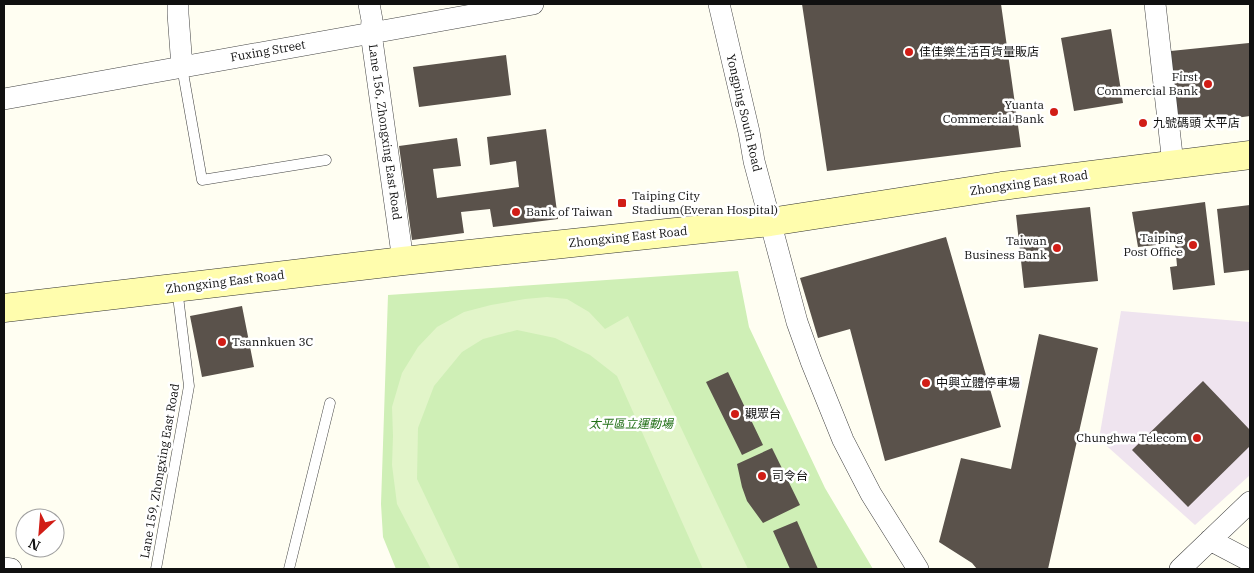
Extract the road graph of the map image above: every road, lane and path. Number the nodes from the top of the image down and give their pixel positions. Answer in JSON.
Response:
{"nodes":[{"id":1,"x":178,"y":4,"type":"edge"},
{"id":2,"x":369,"y":4,"type":"edge"},
{"id":3,"x":533,"y":4,"type":"edge"},
{"id":4,"x":719,"y":4,"type":"edge"},
{"id":5,"x":1155,"y":4,"type":"edge"},
{"id":6,"x":371,"y":32,"type":"junction"},
{"id":7,"x":182,"y":67,"type":"junction"},
{"id":8,"x":4,"y":99,"type":"edge"},
{"id":9,"x":1250,"y":154,"type":"edge"},
{"id":10,"x":326,"y":160,"type":"dead end"},
{"id":11,"x":1173,"y":164,"type":"junction"},
{"id":12,"x":770,"y":222,"type":"junction"},
{"id":13,"x":403,"y":261,"type":"junction"},
{"id":14,"x":177,"y":287,"type":"junction"},
{"id":15,"x":4,"y":308,"type":"edge"},
{"id":16,"x":330,"y":403,"type":"dead end"},
{"id":17,"x":1250,"y":502,"type":"edge"},
{"id":18,"x":1210,"y":540,"type":"junction"},
{"id":19,"x":1250,"y":562,"type":"edge"},
{"id":20,"x":4,"y":568,"type":"edge"},
{"id":21,"x":11,"y":569,"type":"edge"},
{"id":22,"x":156,"y":569,"type":"edge"},
{"id":23,"x":289,"y":569,"type":"edge"},
{"id":24,"x":918,"y":569,"type":"edge"},
{"id":25,"x":1180,"y":569,"type":"edge"}],
"edges":[{"from":1,"to":7,"type":"street"},
{"from":2,"to":6,"type":"street","name":"Lane 156, Zhongxing East Road"},
{"from":3,"to":6,"type":"street","name":"Fuxing Street"},
{"from":4,"to":12,"type":"street","name":"Yongping South Road"},
{"from":5,"to":11,"type":"street"},
{"from":6,"to":7,"type":"street","name":"Fuxing Street"},
{"from":6,"to":13,"type":"street","name":"Lane 156, Zhongxing East Road"},
{"from":7,"to":8,"type":"street","name":"Fuxing Street"},
{"from":7,"to":10,"type":"lane"},
{"from":9,"to":11,"type":"main road","name":"Zhongxing East Road"},
{"from":11,"to":12,"type":"main road","name":"Zhongxing East Road"},
{"from":12,"to":13,"type":"main road","name":"Zhongxing East Road"},
{"from":12,"to":24,"type":"street","name":"Yongping South Road"},
{"from":13,"to":14,"type":"main road","name":"Zhongxing East Road"},
{"from":14,"to":15,"type":"main road","name":"Zhongxing East Road"},
{"from":14,"to":22,"type":"lane","name":"Lane 159, Zhongxing East Road"},
{"from":16,"to":23,"type":"lane"},
{"from":17,"to":18,"type":"street"},
{"from":18,"to":19,"type":"street"},
{"from":18,"to":25,"type":"street"},
{"from":20,"to":21,"type":"street"}]}
